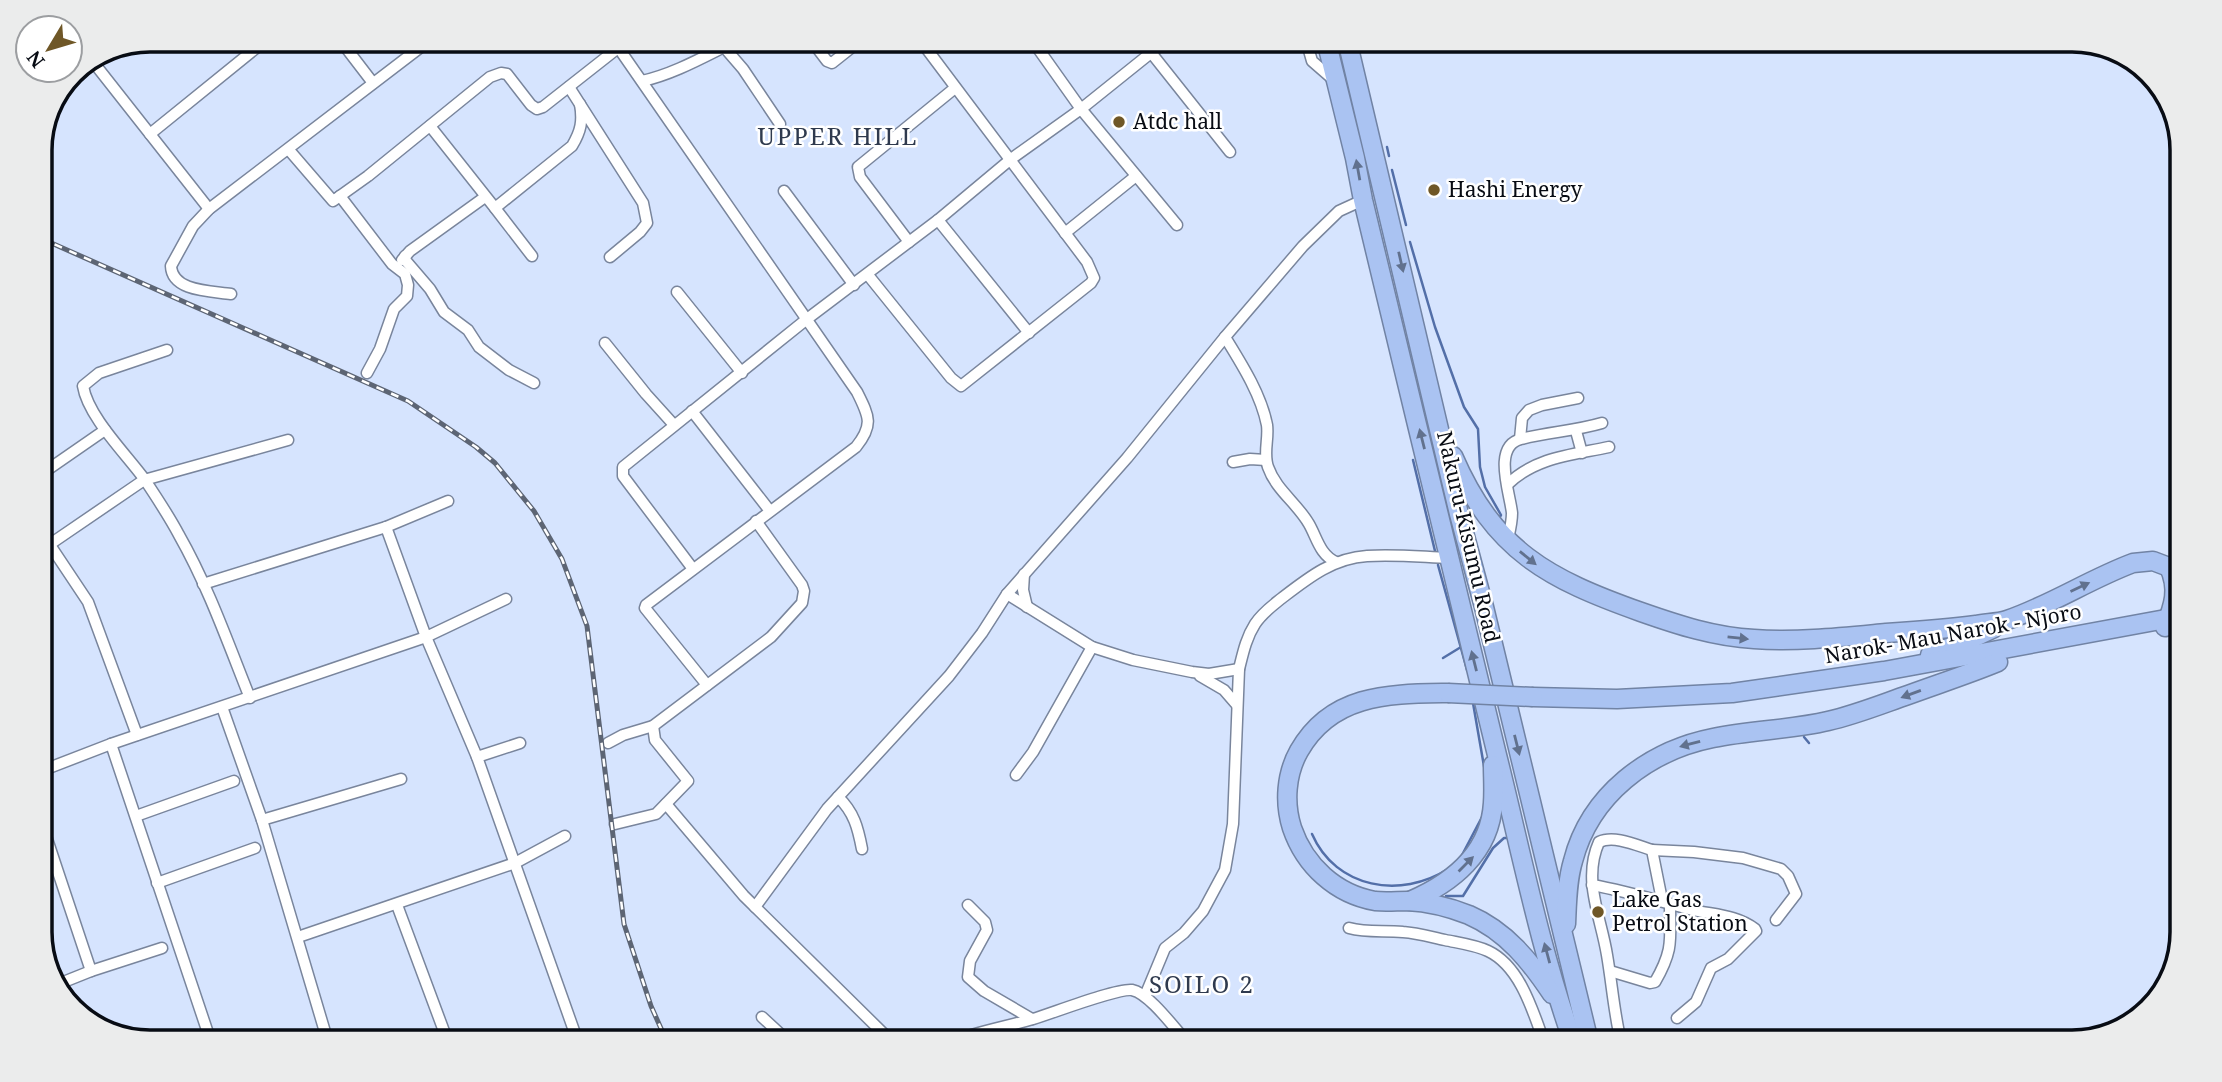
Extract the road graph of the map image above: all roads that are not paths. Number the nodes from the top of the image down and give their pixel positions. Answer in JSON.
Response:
{"nodes":[{"id":1,"x":251,"y":52,"type":"edge"},
{"id":2,"x":349,"y":52,"type":"edge"},
{"id":3,"x":414,"y":52,"type":"edge"},
{"id":4,"x":606,"y":52,"type":"edge"},
{"id":5,"x":621,"y":52,"type":"edge"},
{"id":6,"x":709,"y":52,"type":"edge"},
{"id":7,"x":731,"y":52,"type":"edge"},
{"id":8,"x":820,"y":52,"type":"edge"},
{"id":9,"x":846,"y":52,"type":"edge"},
{"id":10,"x":929,"y":52,"type":"edge"},
{"id":11,"x":1041,"y":52,"type":"edge"},
{"id":12,"x":1152,"y":52,"type":"edge"},
{"id":13,"x":1309,"y":52,"type":"edge"},
{"id":14,"x":1328,"y":52,"type":"edge"},
{"id":15,"x":1350,"y":52,"type":"edge"},
{"id":16,"x":1150,"y":54,"type":"junction"},
{"id":17,"x":98,"y":68,"type":"edge"},
{"id":18,"x":642,"y":82,"type":"junction"},
{"id":19,"x":1336,"y":82,"type":"junction"},
{"id":20,"x":373,"y":83,"type":"junction"},
{"id":21,"x":569,"y":87,"type":"junction"},
{"id":22,"x":955,"y":88,"type":"junction"},
{"id":23,"x":580,"y":104,"type":"junction"},
{"id":24,"x":1081,"y":108,"type":"junction"},
{"id":25,"x":780,"y":124,"type":"dead end"},
{"id":26,"x":430,"y":126,"type":"junction"},
{"id":27,"x":150,"y":134,"type":"junction"},
{"id":28,"x":289,"y":150,"type":"junction"},
{"id":29,"x":1230,"y":152,"type":"dead end"},
{"id":30,"x":1011,"y":159,"type":"junction"},
{"id":31,"x":1136,"y":176,"type":"junction"},
{"id":32,"x":784,"y":191,"type":"dead end"},
{"id":33,"x":340,"y":196,"type":"junction"},
{"id":34,"x":485,"y":197,"type":"junction"},
{"id":35,"x":1363,"y":200,"type":"junction"},
{"id":36,"x":495,"y":208,"type":"junction"},
{"id":37,"x":209,"y":209,"type":"junction"},
{"id":38,"x":938,"y":220,"type":"junction"},
{"id":39,"x":1177,"y":225,"type":"dead end"},
{"id":40,"x":1065,"y":233,"type":"junction"},
{"id":41,"x":909,"y":242,"type":"junction"},
{"id":42,"x":405,"y":256,"type":"junction"},
{"id":43,"x":532,"y":256,"type":"dead end"},
{"id":44,"x":610,"y":257,"type":"dead end"},
{"id":45,"x":399,"y":269,"type":"junction"},
{"id":46,"x":868,"y":275,"type":"junction"},
{"id":47,"x":854,"y":285,"type":"junction"},
{"id":48,"x":677,"y":292,"type":"dead end"},
{"id":49,"x":232,"y":294,"type":"dead end"},
{"id":50,"x":807,"y":319,"type":"junction"},
{"id":51,"x":1028,"y":333,"type":"junction"},
{"id":52,"x":1225,"y":337,"type":"junction"},
{"id":53,"x":605,"y":343,"type":"dead end"},
{"id":54,"x":167,"y":350,"type":"dead end"},
{"id":55,"x":367,"y":373,"type":"dead end"},
{"id":56,"x":742,"y":373,"type":"junction"},
{"id":57,"x":534,"y":383,"type":"dead end"},
{"id":58,"x":1578,"y":398,"type":"dead end"},
{"id":59,"x":692,"y":411,"type":"junction"},
{"id":60,"x":1438,"y":420,"type":"junction"},
{"id":61,"x":1602,"y":423,"type":"dead end"},
{"id":62,"x":674,"y":425,"type":"junction"},
{"id":63,"x":105,"y":430,"type":"junction"},
{"id":64,"x":1576,"y":431,"type":"junction"},
{"id":65,"x":1520,"y":439,"type":"junction"},
{"id":66,"x":288,"y":440,"type":"dead end"},
{"id":67,"x":1609,"y":447,"type":"dead end"},
{"id":68,"x":1582,"y":453,"type":"junction"},
{"id":69,"x":1266,"y":460,"type":"junction"},
{"id":70,"x":1233,"y":462,"type":"dead end"},
{"id":71,"x":53,"y":466,"type":"edge"},
{"id":72,"x":144,"y":480,"type":"junction"},
{"id":73,"x":1508,"y":484,"type":"junction"},
{"id":74,"x":448,"y":501,"type":"dead end"},
{"id":75,"x":770,"y":511,"type":"junction"},
{"id":76,"x":756,"y":521,"type":"junction"},
{"id":77,"x":386,"y":527,"type":"junction"},
{"id":78,"x":1508,"y":540,"type":"junction"},
{"id":79,"x":53,"y":543,"type":"edge"},
{"id":80,"x":53,"y":558,"type":"edge"},
{"id":81,"x":1448,"y":558,"type":"junction"},
{"id":82,"x":1336,"y":562,"type":"junction"},
{"id":83,"x":2170,"y":568,"type":"edge"},
{"id":84,"x":693,"y":569,"type":"junction"},
{"id":85,"x":1024,"y":574,"type":"junction"},
{"id":86,"x":203,"y":584,"type":"junction"},
{"id":87,"x":1007,"y":594,"type":"junction"},
{"id":88,"x":506,"y":599,"type":"dead end"},
{"id":89,"x":1028,"y":608,"type":"junction"},
{"id":90,"x":2006,"y":621,"type":"junction"},
{"id":91,"x":2170,"y":623,"type":"edge"},
{"id":92,"x":2170,"y":623,"type":"edge"},
{"id":93,"x":426,"y":637,"type":"junction"},
{"id":94,"x":1092,"y":647,"type":"junction"},
{"id":95,"x":1998,"y":662,"type":"junction"},
{"id":96,"x":1239,"y":669,"type":"junction"},
{"id":97,"x":1884,"y":671,"type":"junction"},
{"id":98,"x":1192,"y":672,"type":"junction"},
{"id":99,"x":707,"y":685,"type":"junction"},
{"id":100,"x":1732,"y":693,"type":"junction"},
{"id":101,"x":250,"y":698,"type":"junction"},
{"id":102,"x":1238,"y":706,"type":"junction"},
{"id":103,"x":222,"y":707,"type":"junction"},
{"id":104,"x":653,"y":726,"type":"junction"},
{"id":105,"x":137,"y":735,"type":"junction"},
{"id":106,"x":520,"y":743,"type":"dead end"},
{"id":107,"x":608,"y":743,"type":"dead end"},
{"id":108,"x":111,"y":744,"type":"junction"},
{"id":109,"x":1495,"y":746,"type":"junction"},
{"id":110,"x":477,"y":757,"type":"junction"},
{"id":111,"x":53,"y":766,"type":"edge"},
{"id":112,"x":1016,"y":775,"type":"dead end"},
{"id":113,"x":401,"y":779,"type":"dead end"},
{"id":114,"x":234,"y":781,"type":"dead end"},
{"id":115,"x":838,"y":797,"type":"junction"},
{"id":116,"x":666,"y":804,"type":"junction"},
{"id":117,"x":136,"y":816,"type":"junction"},
{"id":118,"x":262,"y":820,"type":"junction"},
{"id":119,"x":615,"y":824,"type":"dead end"},
{"id":120,"x":565,"y":836,"type":"dead end"},
{"id":121,"x":255,"y":848,"type":"dead end"},
{"id":122,"x":862,"y":849,"type":"dead end"},
{"id":123,"x":1652,"y":850,"type":"junction"},
{"id":124,"x":53,"y":860,"type":"edge"},
{"id":125,"x":514,"y":863,"type":"junction"},
{"id":126,"x":157,"y":883,"type":"junction"},
{"id":127,"x":1592,"y":886,"type":"junction"},
{"id":128,"x":1410,"y":901,"type":"junction"},
{"id":129,"x":1666,"y":902,"type":"junction"},
{"id":130,"x":397,"y":905,"type":"junction"},
{"id":131,"x":968,"y":905,"type":"dead end"},
{"id":132,"x":755,"y":907,"type":"junction"},
{"id":133,"x":1776,"y":920,"type":"dead end"},
{"id":134,"x":1349,"y":928,"type":"dead end"},
{"id":135,"x":298,"y":937,"type":"junction"},
{"id":136,"x":1564,"y":945,"type":"junction"},
{"id":137,"x":162,"y":948,"type":"dead end"},
{"id":138,"x":90,"y":971,"type":"junction"},
{"id":139,"x":1610,"y":971,"type":"junction"},
{"id":140,"x":66,"y":981,"type":"edge"},
{"id":141,"x":1145,"y":996,"type":"junction"},
{"id":142,"x":1560,"y":1006,"type":"junction"},
{"id":143,"x":762,"y":1017,"type":"dead end"},
{"id":144,"x":1677,"y":1018,"type":"dead end"},
{"id":145,"x":1032,"y":1019,"type":"junction"},
{"id":146,"x":207,"y":1030,"type":"edge"},
{"id":147,"x":324,"y":1030,"type":"edge"},
{"id":148,"x":444,"y":1030,"type":"edge"},
{"id":149,"x":574,"y":1030,"type":"edge"},
{"id":150,"x":776,"y":1030,"type":"edge"},
{"id":151,"x":880,"y":1030,"type":"edge"},
{"id":152,"x":986,"y":1030,"type":"edge"},
{"id":153,"x":1176,"y":1030,"type":"edge"},
{"id":154,"x":1539,"y":1030,"type":"edge"},
{"id":155,"x":1569,"y":1030,"type":"edge"},
{"id":156,"x":1586,"y":1030,"type":"edge"},
{"id":157,"x":1619,"y":1030,"type":"edge"}],
"edges":[{"from":1,"to":27,"type":"street"},
{"from":2,"to":20,"type":"street"},
{"from":3,"to":20,"type":"street"},
{"from":4,"to":21,"type":"street"},
{"from":5,"to":18,"type":"street"},
{"from":6,"to":18,"type":"street"},
{"from":7,"to":25,"type":"street"},
{"from":8,"to":9,"type":"street"},
{"from":10,"to":22,"type":"street"},
{"from":11,"to":24,"type":"street"},
{"from":12,"to":16,"type":"street"},
{"from":13,"to":19,"type":"street"},
{"from":14,"to":19,"type":"highway","name":"Nakuru-Kisumu Road"},
{"from":15,"to":60,"type":"highway","name":"Nakuru-Kisumu Road","one_way":true},
{"from":16,"to":24,"type":"street"},
{"from":16,"to":29,"type":"street"},
{"from":17,"to":27,"type":"street"},
{"from":18,"to":50,"type":"street"},
{"from":35,"to":19,"type":"highway","name":"Nakuru-Kisumu Road","one_way":true},
{"from":20,"to":28,"type":"street"},
{"from":21,"to":23,"type":"street"},
{"from":21,"to":26,"type":"street"},
{"from":22,"to":30,"type":"street"},
{"from":22,"to":41,"type":"street"},
{"from":23,"to":36,"type":"street"},
{"from":23,"to":44,"type":"street"},
{"from":24,"to":30,"type":"street"},
{"from":24,"to":31,"type":"street"},
{"from":26,"to":33,"type":"street"},
{"from":26,"to":34,"type":"street"},
{"from":27,"to":37,"type":"street"},
{"from":28,"to":33,"type":"street"},
{"from":28,"to":37,"type":"street"},
{"from":30,"to":38,"type":"street"},
{"from":30,"to":40,"type":"street"},
{"from":31,"to":39,"type":"street"},
{"from":31,"to":40,"type":"street"},
{"from":32,"to":47,"type":"street"},
{"from":33,"to":45,"type":"street"},
{"from":34,"to":36,"type":"street"},
{"from":34,"to":42,"type":"street"},
{"from":35,"to":52,"type":"street"},
{"from":81,"to":35,"type":"highway","name":"Nakuru-Kisumu Road","one_way":true},
{"from":36,"to":43,"type":"street"},
{"from":37,"to":49,"type":"street"},
{"from":38,"to":41,"type":"street"},
{"from":38,"to":51,"type":"street"},
{"from":40,"to":51,"type":"street"},
{"from":41,"to":46,"type":"street"},
{"from":42,"to":45,"type":"street"},
{"from":42,"to":57,"type":"street"},
{"from":45,"to":55,"type":"street"},
{"from":46,"to":47,"type":"street"},
{"from":46,"to":51,"type":"street"},
{"from":47,"to":50,"type":"street"},
{"from":48,"to":56,"type":"street"},
{"from":50,"to":56,"type":"street"},
{"from":50,"to":75,"type":"street"},
{"from":52,"to":69,"type":"street"},
{"from":52,"to":85,"type":"street"},
{"from":53,"to":62,"type":"street"},
{"from":54,"to":63,"type":"street"},
{"from":56,"to":59,"type":"street"},
{"from":58,"to":65,"type":"street"},
{"from":59,"to":62,"type":"street"},
{"from":59,"to":75,"type":"street"},
{"from":60,"to":78,"type":"highway"},
{"from":60,"to":136,"type":"highway","name":"Nakuru-Kisumu Road","one_way":true},
{"from":61,"to":64,"type":"street"},
{"from":62,"to":84,"type":"street"},
{"from":63,"to":71,"type":"street"},
{"from":63,"to":72,"type":"street"},
{"from":64,"to":65,"type":"street"},
{"from":64,"to":68,"type":"street"},
{"from":65,"to":73,"type":"street"},
{"from":66,"to":72,"type":"street"},
{"from":67,"to":68,"type":"street"},
{"from":68,"to":73,"type":"street"},
{"from":69,"to":70,"type":"street"},
{"from":69,"to":82,"type":"street"},
{"from":72,"to":79,"type":"street"},
{"from":72,"to":86,"type":"street"},
{"from":73,"to":78,"type":"street"},
{"from":74,"to":77,"type":"street"},
{"from":75,"to":76,"type":"street"},
{"from":76,"to":84,"type":"street"},
{"from":76,"to":99,"type":"street"},
{"from":77,"to":86,"type":"street"},
{"from":77,"to":93,"type":"street"},
{"from":78,"to":90,"type":"highway","one_way":true},
{"from":80,"to":105,"type":"street"},
{"from":81,"to":82,"type":"street"},
{"from":109,"to":81,"type":"highway","name":"Nakuru-Kisumu Road","one_way":true},
{"from":82,"to":96,"type":"street"},
{"from":90,"to":83,"type":"highway","one_way":true},
{"from":84,"to":99,"type":"street"},
{"from":85,"to":87,"type":"street"},
{"from":85,"to":89,"type":"street"},
{"from":86,"to":101,"type":"street"},
{"from":87,"to":89,"type":"street"},
{"from":87,"to":115,"type":"street"},
{"from":88,"to":93,"type":"street"},
{"from":89,"to":94,"type":"street"},
{"from":90,"to":97,"type":"highway"},
{"from":91,"to":95,"type":"highway","name":"Narok- Mau Narok - Njoro"},
{"from":92,"to":97,"type":"highway","name":"Narok- Mau Narok - Njoro"},
{"from":93,"to":101,"type":"street"},
{"from":93,"to":110,"type":"street"},
{"from":94,"to":98,"type":"street"},
{"from":94,"to":112,"type":"street"},
{"from":95,"to":100,"type":"highway","name":"Narok- Mau Narok - Njoro"},
{"from":95,"to":136,"type":"highway","one_way":true},
{"from":96,"to":98,"type":"street"},
{"from":96,"to":102,"type":"street"},
{"from":97,"to":100,"type":"highway","name":"Narok- Mau Narok - Njoro"},
{"from":98,"to":102,"type":"street"},
{"from":99,"to":104,"type":"street"},
{"from":100,"to":128,"type":"highway","name":"Narok- Mau Narok - Njoro","bridge":true},
{"from":101,"to":103,"type":"street"},
{"from":102,"to":141,"type":"street"},
{"from":103,"to":105,"type":"street"},
{"from":103,"to":118,"type":"street"},
{"from":104,"to":107,"type":"street"},
{"from":104,"to":116,"type":"street"},
{"from":105,"to":108,"type":"street"},
{"from":106,"to":110,"type":"street"},
{"from":108,"to":111,"type":"street"},
{"from":108,"to":117,"type":"street"},
{"from":128,"to":109,"type":"highway","one_way":true},
{"from":142,"to":109,"type":"highway","name":"Nakuru-Kisumu Road","one_way":true},
{"from":110,"to":125,"type":"street"},
{"from":113,"to":118,"type":"street"},
{"from":114,"to":117,"type":"street"},
{"from":115,"to":122,"type":"street"},
{"from":115,"to":132,"type":"street"},
{"from":116,"to":119,"type":"street"},
{"from":116,"to":132,"type":"street"},
{"from":117,"to":126,"type":"street"},
{"from":118,"to":135,"type":"street"},
{"from":120,"to":125,"type":"street"},
{"from":121,"to":126,"type":"street"},
{"from":123,"to":127,"type":"street"},
{"from":123,"to":129,"type":"street"},
{"from":123,"to":133,"type":"street"},
{"from":124,"to":138,"type":"street"},
{"from":125,"to":130,"type":"street"},
{"from":125,"to":149,"type":"street"},
{"from":126,"to":146,"type":"street"},
{"from":127,"to":129,"type":"street"},
{"from":127,"to":139,"type":"street"},
{"from":128,"to":142,"type":"highway","name":"Narok- Mau Narok - Njoro"},
{"from":129,"to":139,"type":"street"},
{"from":129,"to":144,"type":"street"},
{"from":130,"to":135,"type":"street"},
{"from":130,"to":148,"type":"street"},
{"from":131,"to":145,"type":"street"},
{"from":132,"to":151,"type":"street"},
{"from":134,"to":154,"type":"street"},
{"from":135,"to":147,"type":"street"},
{"from":136,"to":156,"type":"highway","name":"Nakuru-Kisumu Road"},
{"from":137,"to":138,"type":"street"},
{"from":138,"to":140,"type":"street"},
{"from":139,"to":157,"type":"street"},
{"from":141,"to":145,"type":"street"},
{"from":141,"to":153,"type":"street"},
{"from":142,"to":155,"type":"highway","name":"Nakuru-Kisumu Road"},
{"from":143,"to":150,"type":"street"},
{"from":145,"to":152,"type":"street"}]}
